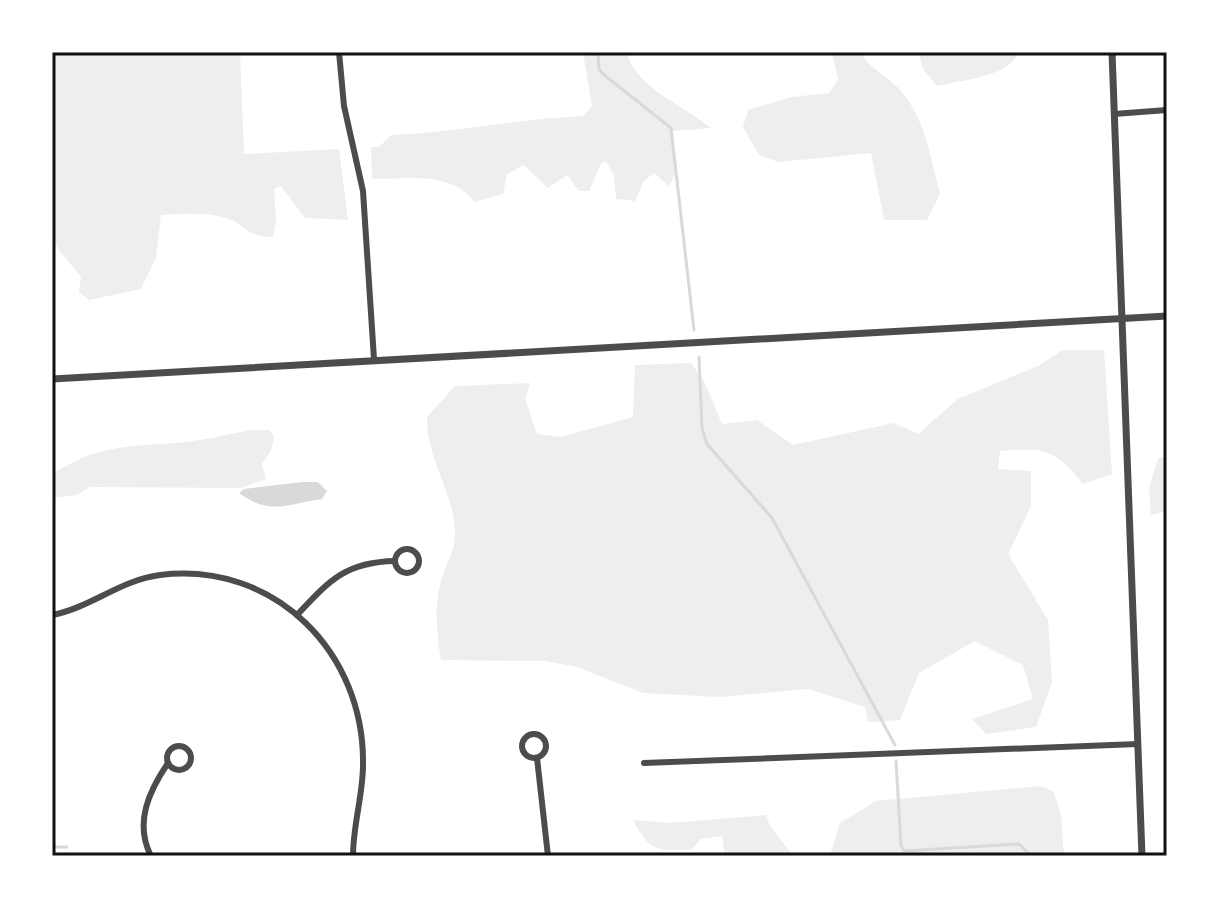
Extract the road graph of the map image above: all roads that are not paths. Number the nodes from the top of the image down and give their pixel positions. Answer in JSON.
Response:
{"nodes":[{"id":1,"x":339,"y":52,"type":"edge"},
{"id":2,"x":1112,"y":52,"type":"edge"},
{"id":3,"x":1167,"y":110,"type":"edge"},
{"id":4,"x":1114,"y":114,"type":"junction"},
{"id":5,"x":1167,"y":316,"type":"edge"},
{"id":6,"x":1123,"y":319,"type":"junction"},
{"id":7,"x":374,"y":359,"type":"junction"},
{"id":8,"x":52,"y":379,"type":"edge"},
{"id":9,"x":395,"y":561,"type":"junction"},
{"id":10,"x":52,"y":615,"type":"edge"},
{"id":11,"x":297,"y":615,"type":"junction"},
{"id":12,"x":1138,"y":744,"type":"junction"},
{"id":13,"x":537,"y":758,"type":"junction"},
{"id":14,"x":168,"y":763,"type":"junction"},
{"id":15,"x":644,"y":763,"type":"dead end"},
{"id":16,"x":151,"y":856,"type":"edge"},
{"id":17,"x":353,"y":856,"type":"edge"},
{"id":18,"x":548,"y":856,"type":"edge"},
{"id":19,"x":1142,"y":856,"type":"edge"}],
"edges":[{"from":1,"to":7,"type":"street"},
{"from":2,"to":4,"type":"street"},
{"from":3,"to":4,"type":"street"},
{"from":4,"to":6,"type":"street"},
{"from":5,"to":6,"type":"street"},
{"from":6,"to":7,"type":"street"},
{"from":6,"to":12,"type":"street"},
{"from":7,"to":8,"type":"street"},
{"from":9,"to":9,"type":"street"},
{"from":9,"to":11,"type":"street"},
{"from":10,"to":11,"type":"street"},
{"from":11,"to":17,"type":"street"},
{"from":12,"to":15,"type":"street"},
{"from":12,"to":19,"type":"street"},
{"from":13,"to":13,"type":"street"},
{"from":13,"to":18,"type":"street"},
{"from":14,"to":14,"type":"street"},
{"from":14,"to":16,"type":"street"}]}
